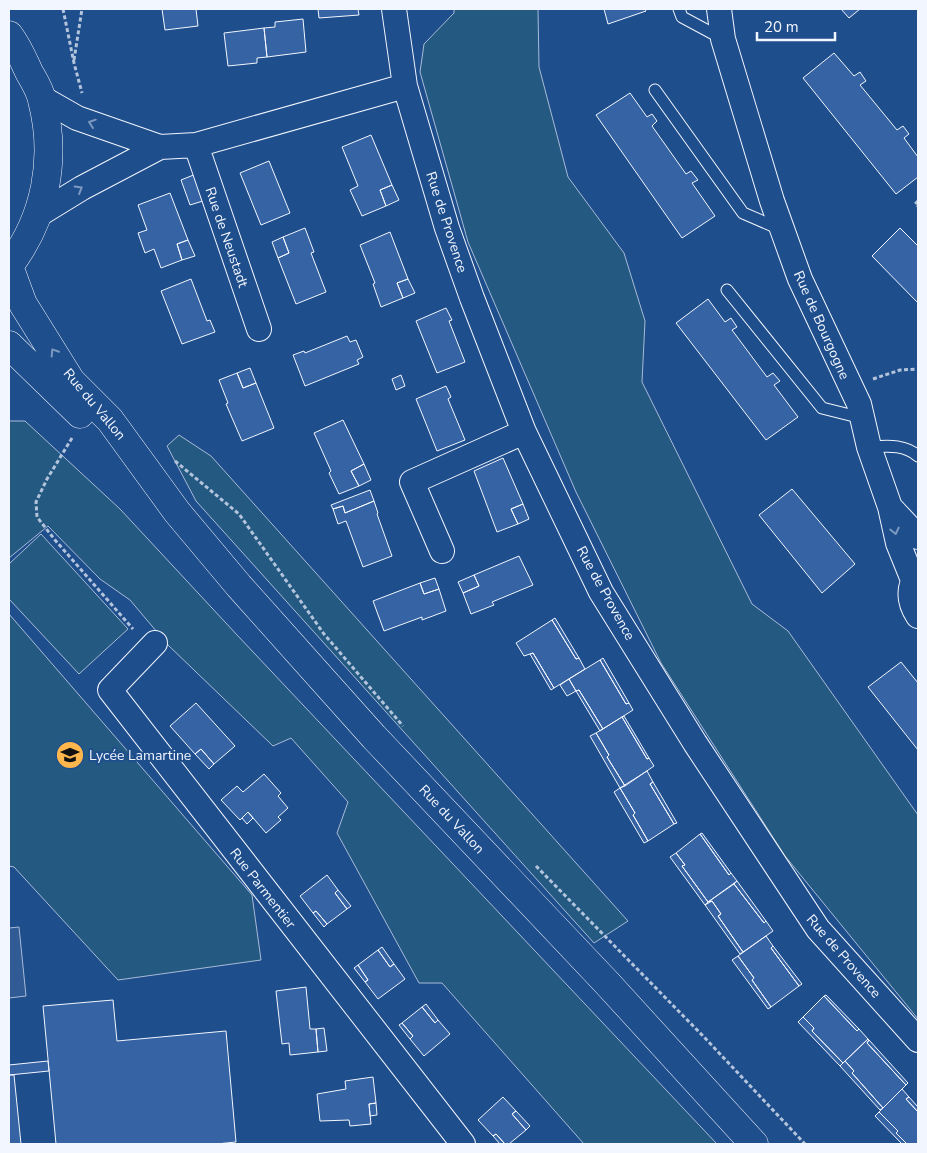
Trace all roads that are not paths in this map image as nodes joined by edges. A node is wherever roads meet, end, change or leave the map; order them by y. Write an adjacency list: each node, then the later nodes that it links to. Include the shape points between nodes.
1 (394, 9): 6 (street, Rue de Provence)
2 (679, 9): 5 (lane, via 682,17)
3 (719, 9): 5 (street, Rue de Bourgogne)
4 (12, 35): 8 (street)
5 (723, 39): 12 (street, Rue de Bourgogne)
6 (405, 86): 9 (street); 18 (street, Rue de Provence, via 447,228)
7 (656, 90): 12 (lane, via 743,212)
8 (42, 98): 10 (street, one-way to 8, via 77,118); 11 (street, via 49,137 48,176)
9 (196, 145): 10 (street); 15 (street, Rue de Neustadt)
10 (160, 146): 11 (street, one-way to 10)
11 (38, 215): 13 (street)
12 (783, 231): 17 (street, Rue de Bourgogne, via 800,278)
13 (9, 266): 21 (street, Rue du Vallon, one-way to 13, via 110,420 72,381 23,304)
14 (727, 290): 17 (lane, via 822,408)
15 (259, 329)
16 (9, 345): 21 (street, Rue du Vallon)
17 (863, 418): 19 (street, Rue de Bourgogne)
18 (524, 432): 24 (street, via 412,482); 28 (street, Rue de Provence, via 602,592 695,743 818,930)
19 (869, 447): 20 (lane, via 894,446 910,449); 22 (street, Rue de Bourgogne)
20 (918, 456)
21 (158, 486): 30 (street, Rue du Vallon, via 239,586 367,730)
22 (890, 507): 23 (street, Rue de Bourgogne); 25 (street, Rue de Bourgogne, one-way to 25, via 898,543)
23 (918, 538)
24 (442, 551)
25 (916, 576): 26 (street, via 910,598)
26 (918, 616)
27 (153, 645): 29 (street, Rue Parmentier, via 110,690)
28 (918, 1040)
29 (456, 1142)
30 (754, 1144)

